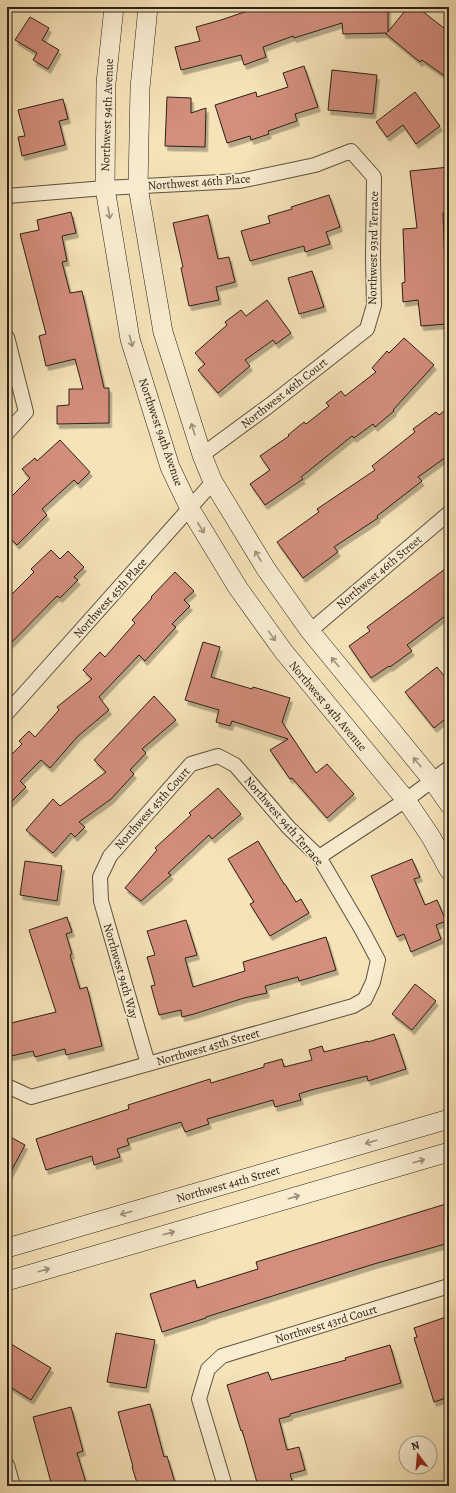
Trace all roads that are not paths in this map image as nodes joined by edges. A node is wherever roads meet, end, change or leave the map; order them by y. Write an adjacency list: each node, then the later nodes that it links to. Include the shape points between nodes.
1 (114, 7): 5 (street, Northwest 94th Avenue, via 106,83)
2 (148, 7): 4 (street, via 140,88)
3 (350, 151): 4 (street, Northwest 46th Place, via 315,165 240,181); 7 (street, Northwest 93rd Terrace, via 374,177 374,305)
4 (138, 186): 5 (street); 10 (street, one-way to 4, via 163,332)
5 (104, 188): 6 (street); 12 (street, Northwest 94th Avenue, one-way to 12, via 130,339 170,467)
6 (7, 196)
7 (367, 329): 10 (street, Northwest 46th Court)
8 (7, 337): 9 (street, via 26,412)
9 (7, 433)
10 (202, 455): 11 (street)
11 (213, 482): 12 (street, Northwest 45th Place); 14 (street, one-way to 11, via 266,569)
12 (190, 509): 15 (street, Northwest 45th Place); 19 (street, Northwest 94th Avenue, one-way to 19, via 238,588 284,652)
13 (449, 513): 14 (street, Northwest 46th Street)
14 (310, 631): 18 (street, one-way to 14)
15 (7, 713)
16 (218, 756): 21 (street, Northwest 94th Terrace, via 235,764 289,828); 23 (street, Northwest 45th Court, via 191,764 110,856)
17 (449, 768): 18 (street)
18 (433, 781): 19 (street); 20 (street)
19 (406, 800): 21 (street); 22 (street, Northwest 94th Avenue)
20 (449, 804)
21 (319, 857): 24 (street, Northwest 94th Terrace, via 378,960)
22 (449, 870)
23 (100, 877): 25 (street, Northwest 94th Way, via 101,901)
24 (373, 982): 25 (street, Northwest 45th Street, via 365,999 353,1006)
25 (148, 1064): 26 (street, Northwest 45th Street, via 31,1097)
26 (7, 1086)
27 (449, 1119): 29 (street, Northwest 44th Street, one-way to 29)
28 (449, 1152): 30 (street, one-way to 28)
29 (7, 1248)
30 (7, 1280)
31 (449, 1286): 34 (street, Northwest 43rd Court, via 222,1356 208,1369 199,1399)
32 (7, 1465): 33 (street)
33 (13, 1486)
34 (225, 1486)

